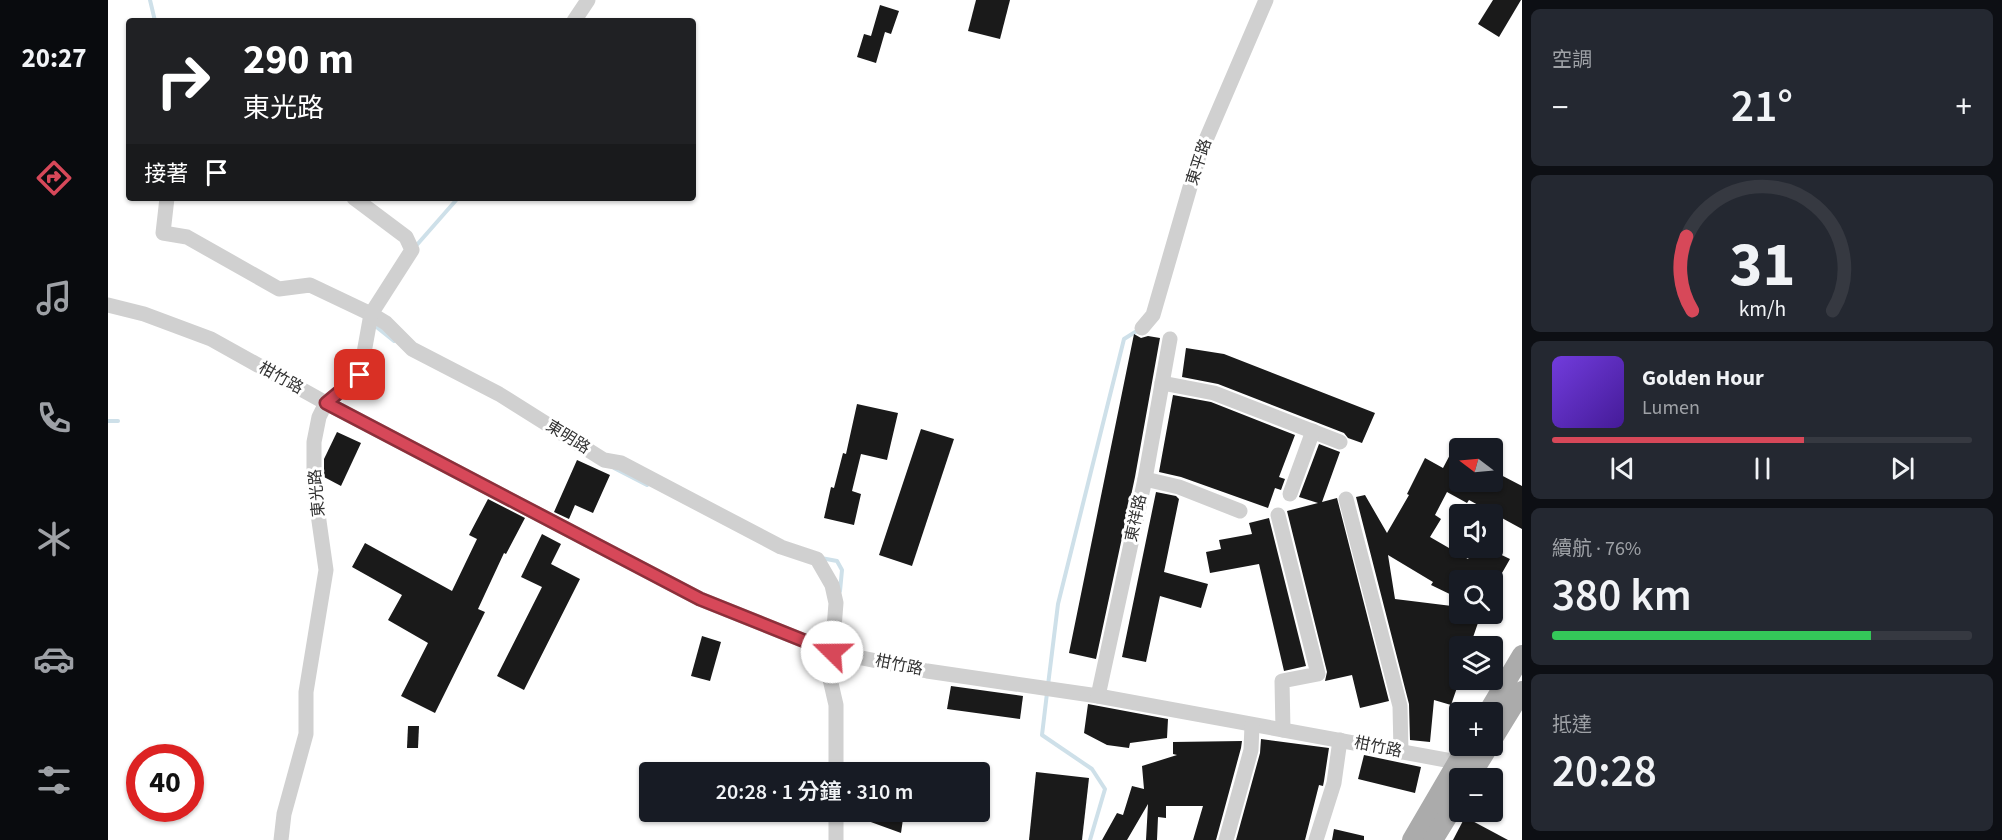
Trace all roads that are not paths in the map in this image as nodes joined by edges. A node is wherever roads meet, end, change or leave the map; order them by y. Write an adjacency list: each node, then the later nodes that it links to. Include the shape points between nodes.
1 (588, 0): 3 (street)
2 (1266, 0): 8 (street, 東平路, via 1198,156 1153,315)
3 (576, 18)
4 (167, 201): 7 (street, 東明路, via 163,233 187,237 279,289 310,285)
5 (358, 201): 7 (street, via 406,237 412,250)
6 (108, 305): 11 (street, 柑竹路, via 211,339)
7 (371, 314): 11 (street, via 360,375); 19 (street, 東明路, via 386,322 412,350 499,394 604,460 621,463 781,547 817,559 832,585 836,603)
8 (1142, 328)
9 (1170, 339): 10 (street, 東祥路)
10 (1162, 383): 12 (street, via 1214,393); 14 (street, 東祥路)
11 (326, 403): 19 (street, 柑竹路, via 700,599); 33 (street, 東光路, via 318,417 314,442 314,486 326,570 306,692 306,734 284,814)
12 (1313, 431): 13 (street); 15 (street)
13 (1340, 442)
14 (1144, 479): 17 (street, via 1179,487); 22 (street, 東祥路)
15 (1290, 494)
16 (1346, 499): 28 (street, via 1400,706)
17 (1240, 511)
18 (1278, 515): 26 (street, via 1317,674 1282,681)
19 (832, 652): 22 (street, 柑竹路, via 927,671); 29 (street, 東明路, via 830,679 837,705)
20 (1522, 655): 21 (main road)
21 (1517, 694): 23 (main road); 24 (main road)
22 (1098, 696): 25 (street, 柑竹路)
23 (1503, 703)
24 (1503, 720)
25 (1252, 725): 26 (street, 柑竹路); 35 (street, via 1251,750)
26 (1283, 730): 27 (street, 柑竹路)
27 (1340, 740): 28 (street, 柑竹路); 36 (street, via 1334,783)
28 (1401, 752): 30 (street, 柑竹路)
29 (836, 762)
30 (1467, 764): 37 (main road)
31 (1449, 814): 38 (main road)
32 (836, 822): 34 (street)
33 (281, 840)
34 (836, 840)
35 (1226, 840)
36 (1316, 840)
37 (1412, 840)
38 (1433, 840)

